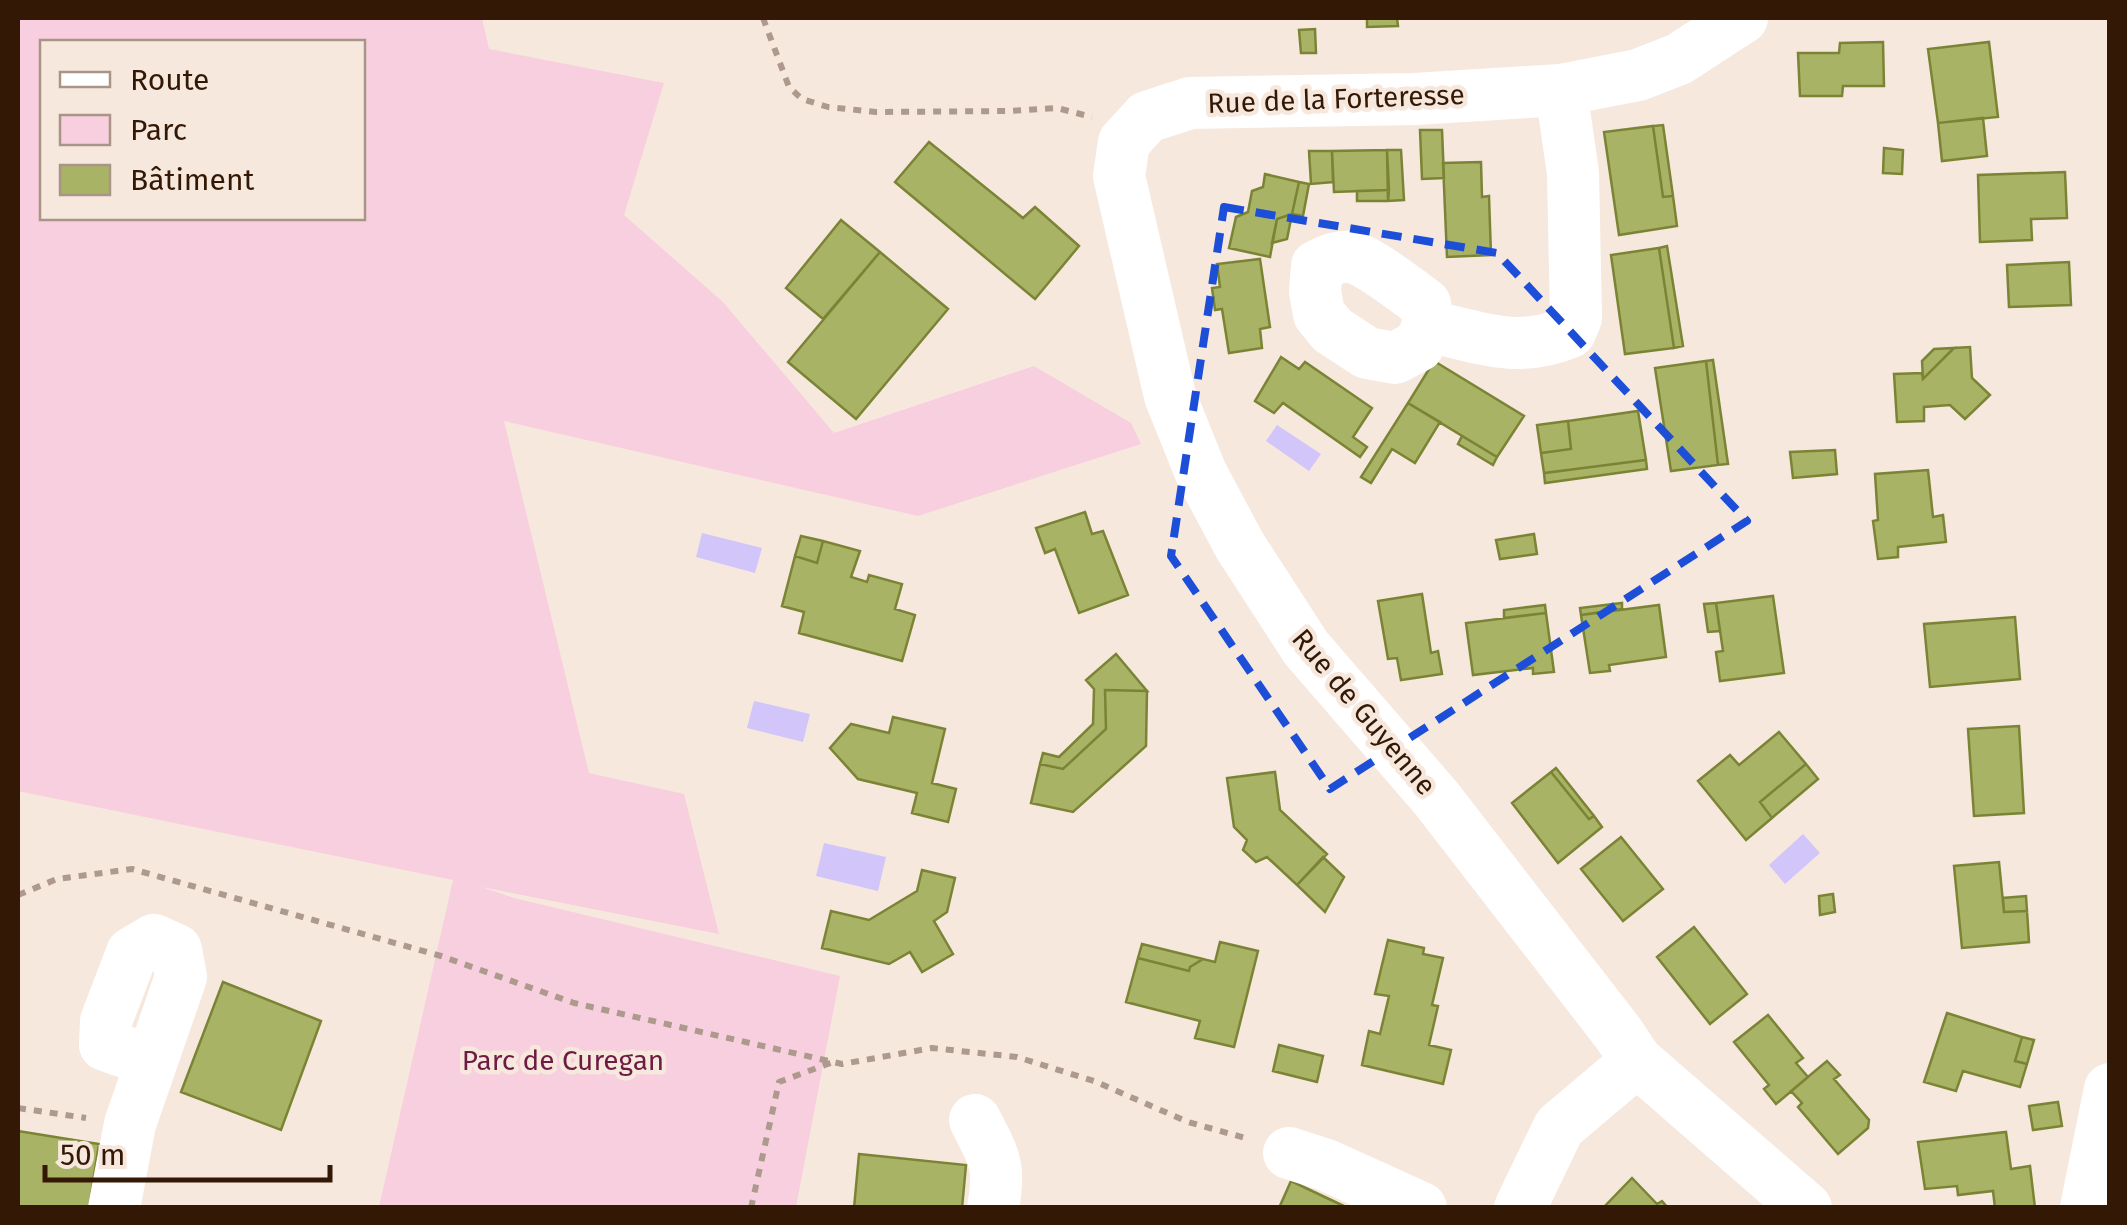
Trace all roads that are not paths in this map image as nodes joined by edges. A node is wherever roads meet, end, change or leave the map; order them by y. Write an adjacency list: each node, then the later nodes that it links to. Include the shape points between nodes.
1 (1742, 18): 2 (street, Rue de la Forteresse, via 1679,60)
2 (1561, 90): 3 (street, Rue de la Forteresse, via 1190,104 1147,118); 4 (street, via 1572,173 1576,318 1570,332 1508,344)
3 (1124, 142): 6 (street, Rue de Guyenne, via 1119,176 1170,396 1240,546 1306,648 1436,798)
4 (1429, 326)
5 (151, 1061): 10 (street)
6 (1637, 1061): 13 (street, via 1559,1127); 14 (street, Rue de Guyenne)
7 (2110, 1089): 15 (street)
8 (975, 1120): 11 (street, via 996,1160)
9 (1289, 1152): 12 (street)
10 (114, 1208)
11 (993, 1208)
12 (1421, 1208)
13 (1520, 1208)
14 (1806, 1208)
15 (2086, 1208)

